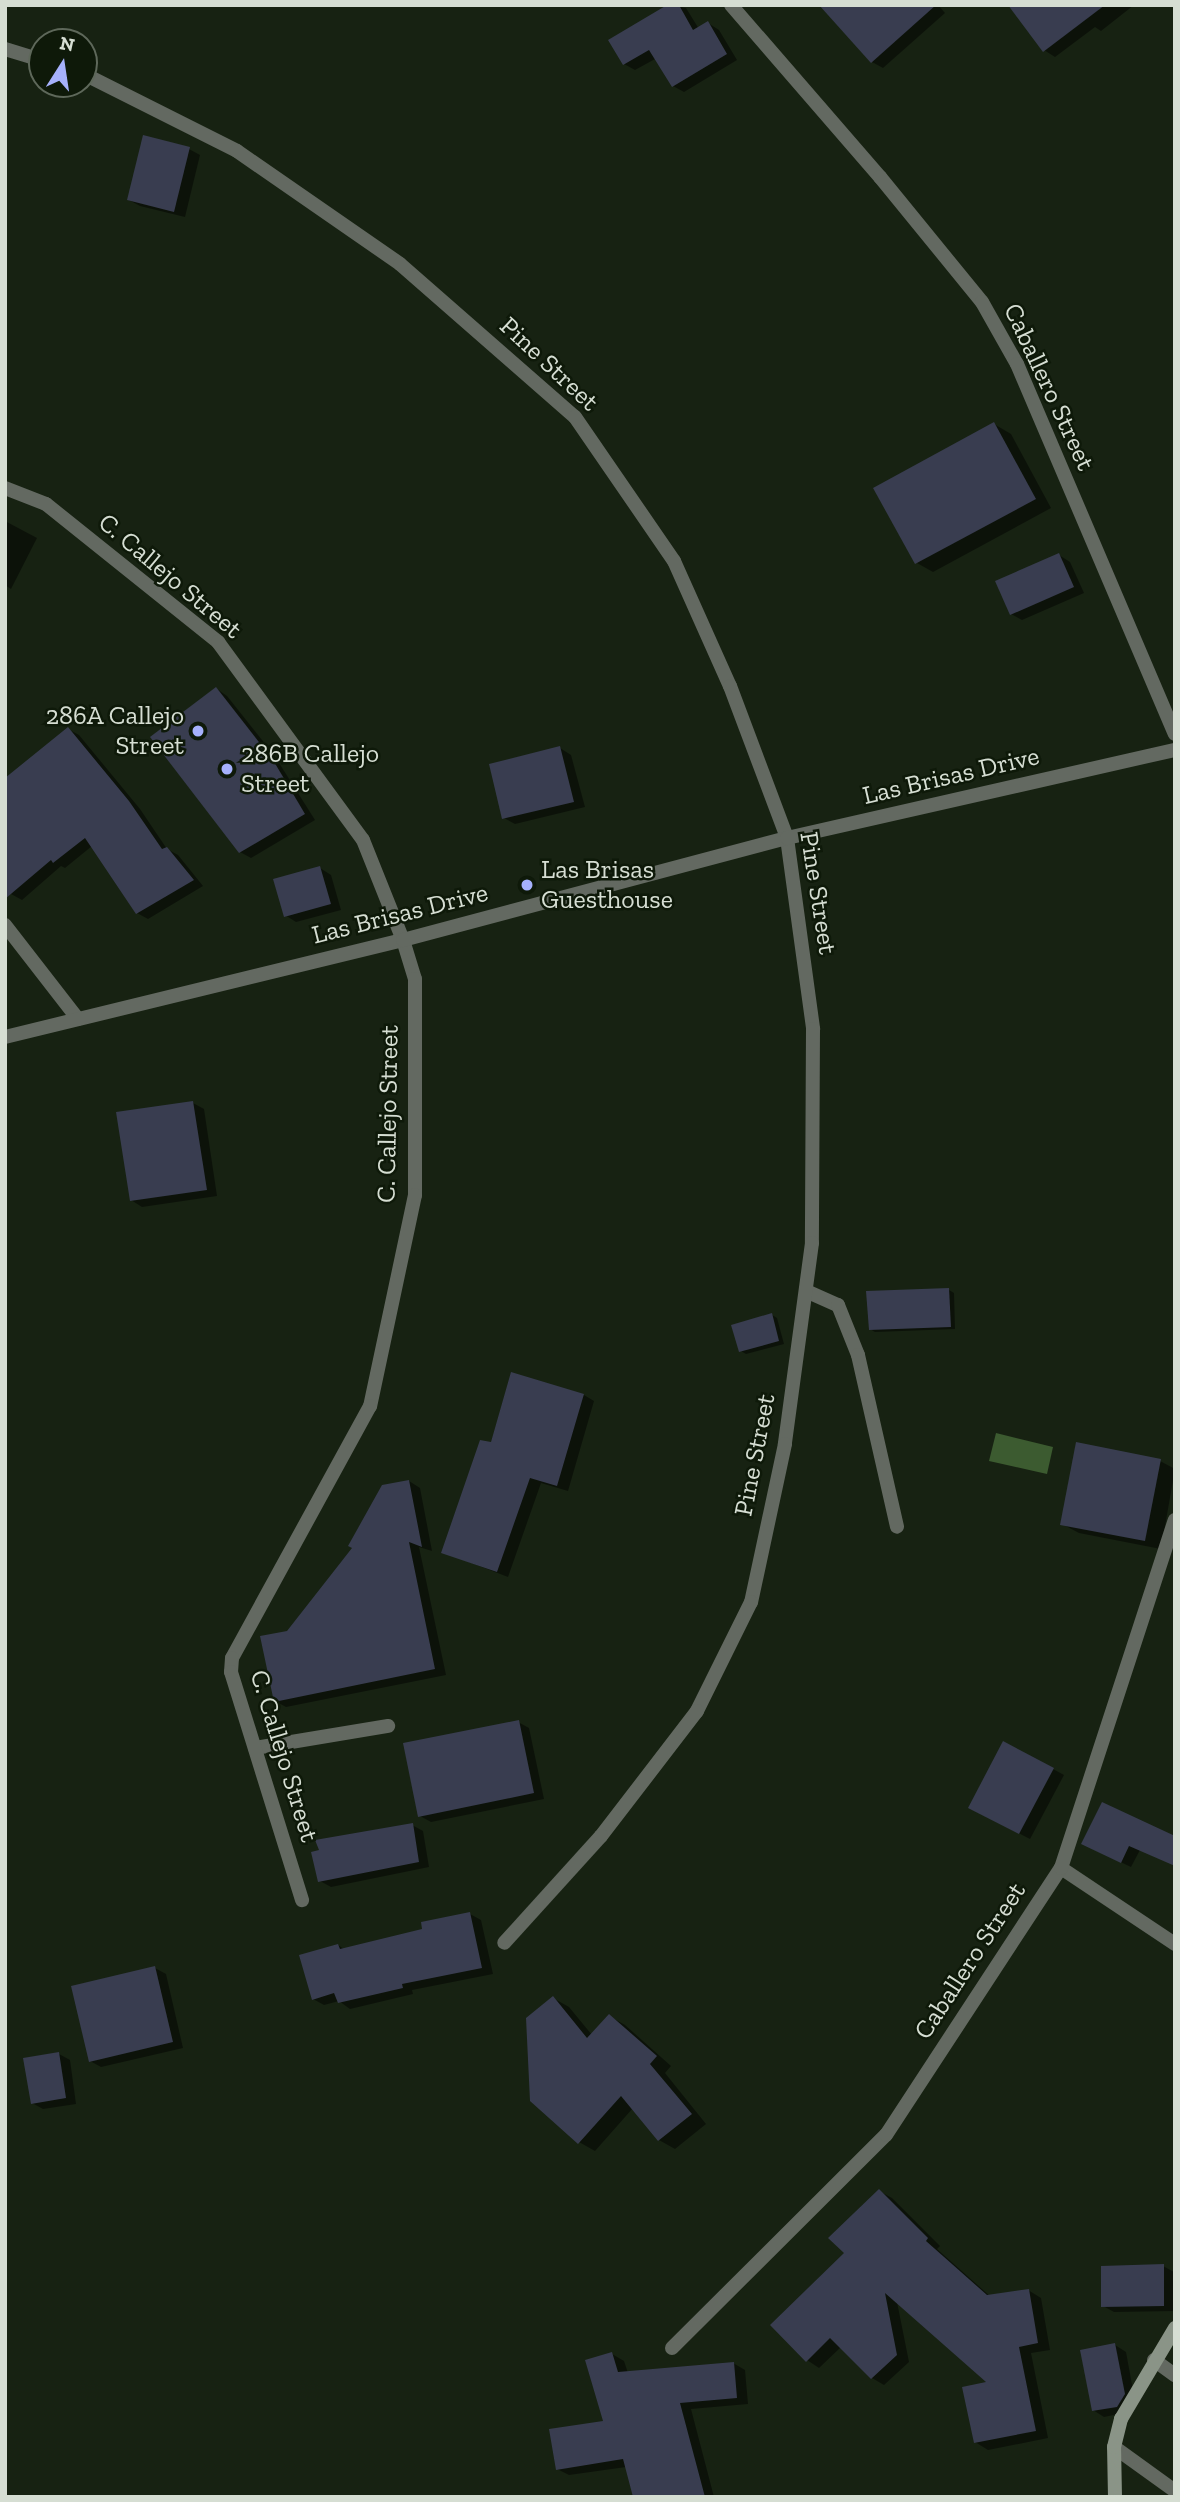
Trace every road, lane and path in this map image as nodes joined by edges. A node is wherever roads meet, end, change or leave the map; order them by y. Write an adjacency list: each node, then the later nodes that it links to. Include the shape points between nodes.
1 (731, 5): 6 (street, Caballero Street, via 982,302 1017,364)
2 (5, 49): 3 (street)
3 (28, 56)
4 (98, 81): 8 (street, Pine Street, via 237,151 400,264 575,417 674,561 730,686)
5 (5, 488): 10 (street, C. Callejo Street, via 46,504 218,642 363,840)
6 (1175, 734)
7 (1175, 750): 8 (street, Las Brisas Drive)
8 (787, 838): 10 (street, Las Brisas Drive); 13 (street, Pine Street, via 813,1028 812,1243)
9 (5, 925): 11 (street)
10 (403, 940): 11 (street, Las Brisas Drive); 17 (street, C. Callejo Street, via 415,979 415,1195 370,1406 232,1658 231,1672)
11 (78, 1019): 12 (street, Las Brisas Drive)
12 (5, 1037)
13 (806, 1291): 15 (street, via 838,1305 858,1355); 20 (street, Pine Street, via 785,1444 751,1602 697,1711 601,1836)
14 (1175, 1520): 18 (street, Caballero Street)
15 (897, 1527)
16 (388, 1726): 17 (street)
17 (255, 1748): 19 (street, C. Callejo Street)
18 (1061, 1868): 21 (street); 23 (street, Caballero Street, via 886,2135)
19 (302, 1900)
20 (504, 1942)
21 (1175, 1944)
22 (1175, 2328): 24 (street)
23 (672, 2348)
24 (1154, 2360): 25 (street); 26 (street, via 1121,2419)
25 (1175, 2375)
26 (1114, 2448): 27 (street); 28 (street)
27 (1175, 2491)
28 (1115, 2497)

